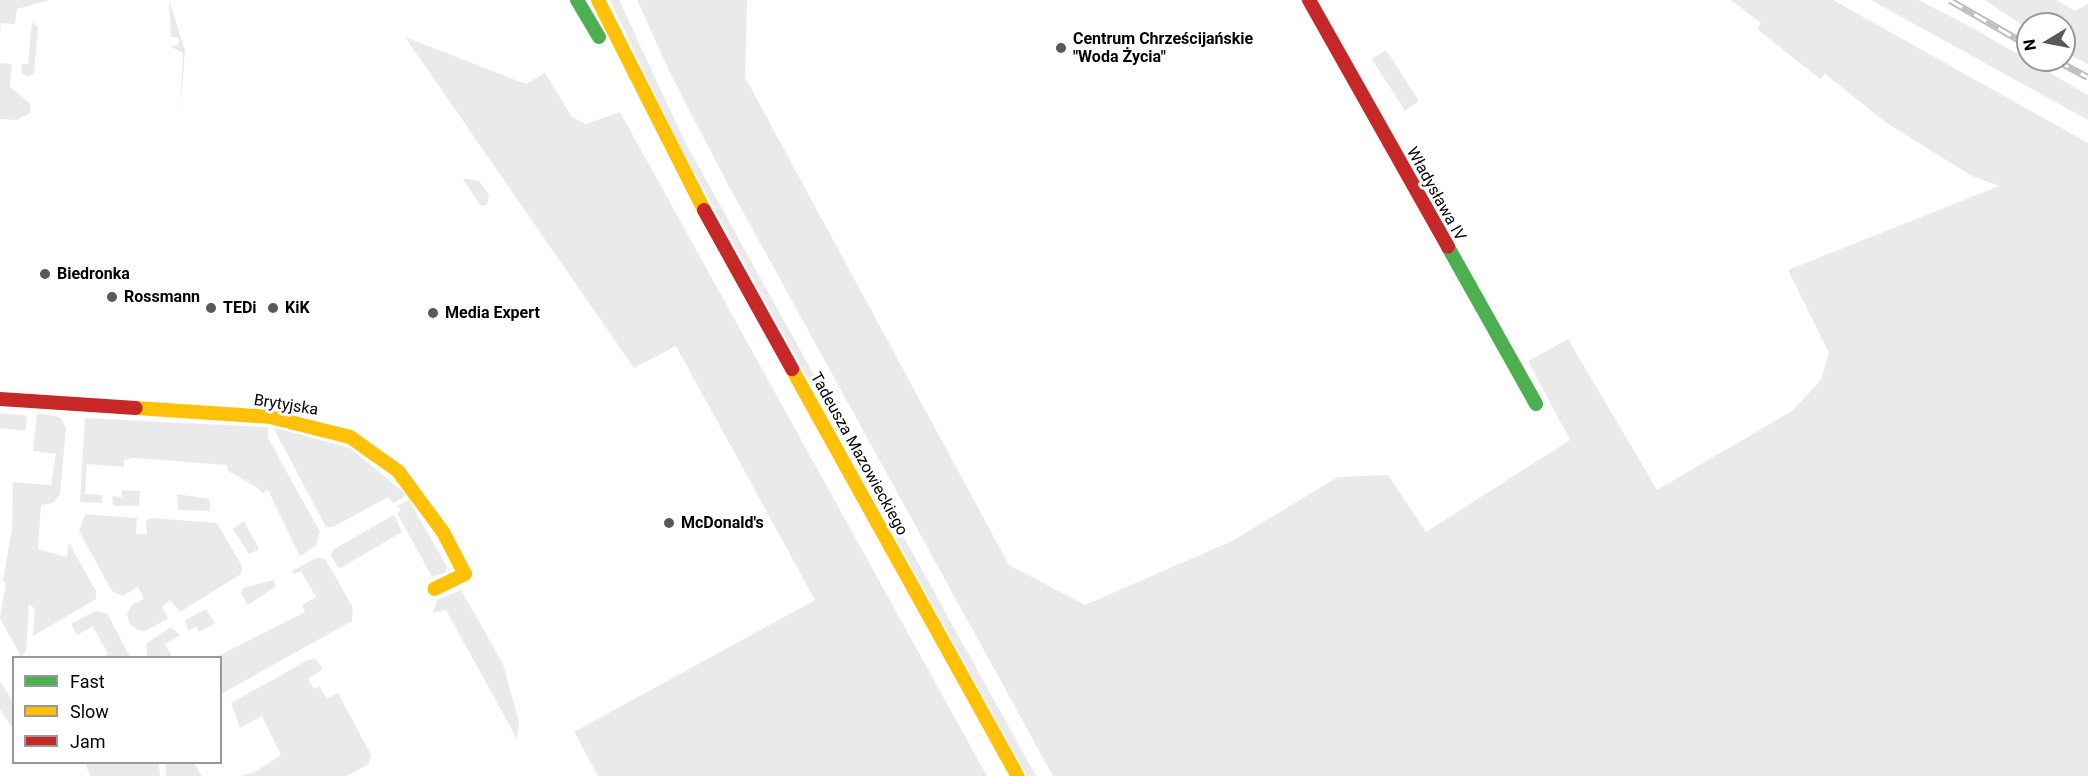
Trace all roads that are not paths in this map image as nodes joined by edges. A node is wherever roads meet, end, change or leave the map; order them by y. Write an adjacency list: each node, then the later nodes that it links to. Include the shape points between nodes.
1 (577, 0): 4 (main road, Tadeusza Mazowieckiego, via 631,93)
2 (598, 0): 4 (main road, Tadeusza Mazowieckiego)
3 (1309, 0): 6 (main road, Władysława IV)
4 (670, 148): 8 (main road, Tadeusza Mazowieckiego)
5 (0, 399): 7 (main road, Brytyjska, via 270,417 351,437 398,471 442,532 465,574)
6 (1536, 404)
7 (434, 589)
8 (1018, 776)

